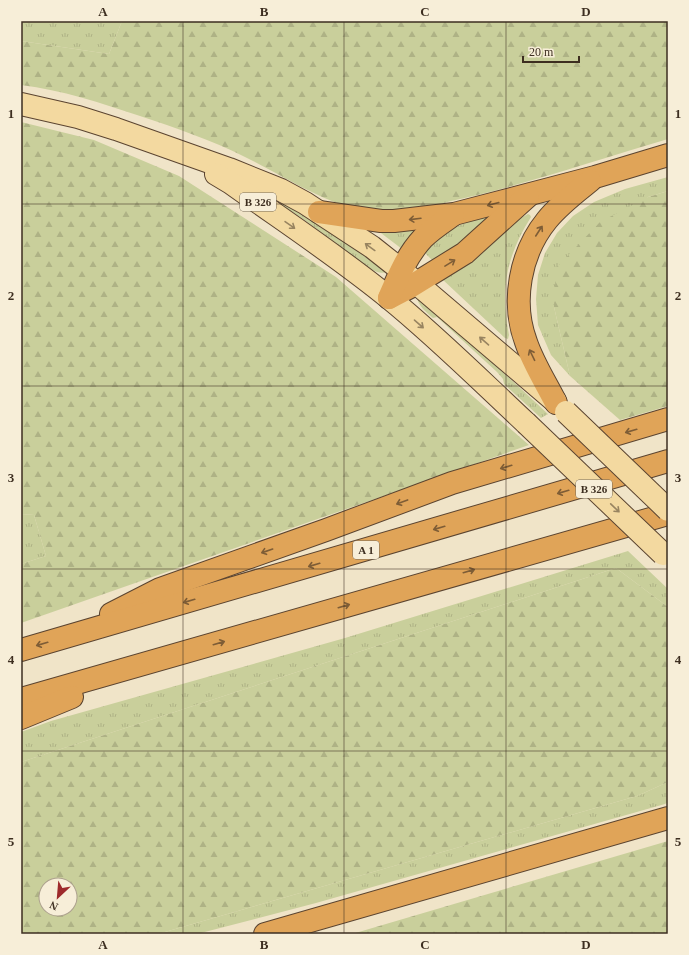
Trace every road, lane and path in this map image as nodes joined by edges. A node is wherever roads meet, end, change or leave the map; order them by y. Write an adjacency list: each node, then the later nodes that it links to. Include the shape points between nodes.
1 (21, 104): 2 (main road, B 326, via 78,117)
2 (176, 150): 6 (main road, B 326, via 281,190); 9 (main road, B 326, one-way to 9, via 237,188 338,258)
3 (668, 155): 4 (highway)
4 (595, 177): 5 (highway); 10 (highway, one-way to 4, via 526,341 519,301 521,278 530,245 547,220)
5 (530, 194): 7 (highway, one-way to 7); 8 (highway, one-way to 5, via 465,253)
6 (319, 212): 7 (highway, one-way to 6, via 381,221); 8 (main road, B 326, one-way to 6, via 372,247)
7 (454, 214): 8 (highway, via 424,237 412,252)
8 (409, 276): 9 (highway); 10 (main road, B 326, one-way to 8)
9 (389, 298): 15 (main road, B 326, one-way to 15, bridge, via 436,338)
10 (561, 407): 13 (main road, B 326, bridge)
11 (668, 420): 16 (highway, one-way to 16, via 452,484 160,589)
12 (668, 461): 16 (highway, A 1, one-way to 16)
13 (668, 510)
14 (668, 514): 18 (highway, one-way to 14)
15 (665, 557)
16 (63, 638): 17 (highway, A 1, one-way to 17)
17 (21, 650)
18 (181, 654): 19 (highway); 20 (highway)
19 (21, 699)
20 (21, 718)
21 (668, 818): 22 (highway)
22 (265, 934)

